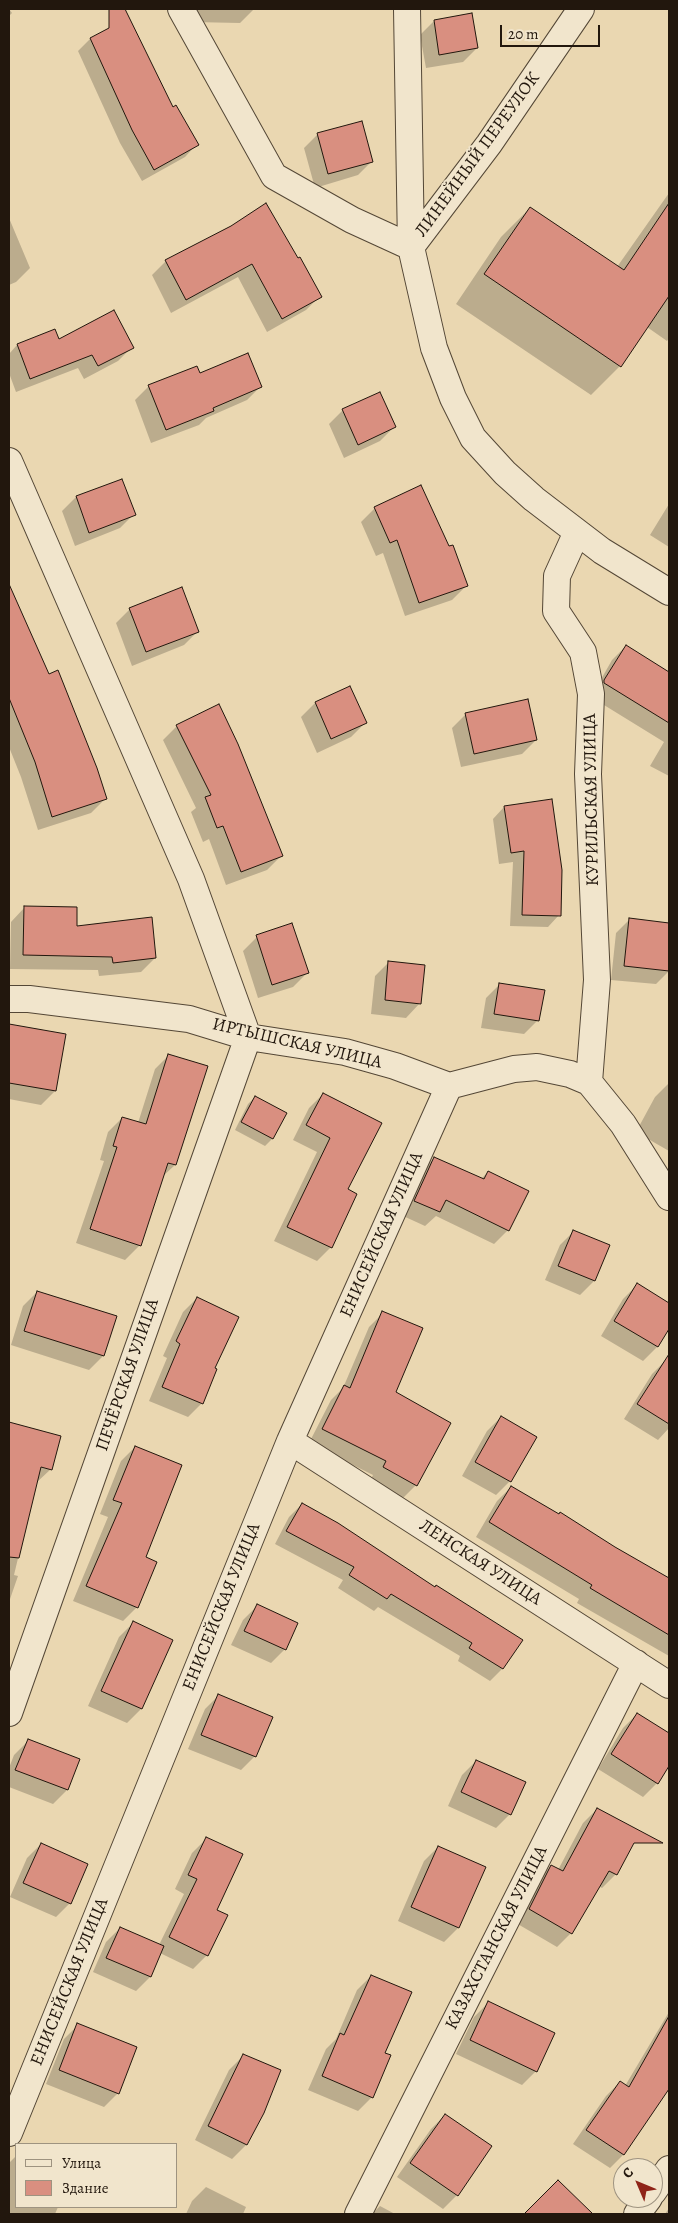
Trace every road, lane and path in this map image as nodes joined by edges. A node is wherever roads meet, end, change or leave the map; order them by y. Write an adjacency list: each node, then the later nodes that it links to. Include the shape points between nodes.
1 (181, 9): 4 (street, ЛИНЕЙНЫЙ ПЕРЕУЛОК, via 274,176 352,220)
2 (407, 9): 4 (street)
3 (580, 9): 4 (street, ЛИНЕЙНЫЙ ПЕРЕУЛОК, via 489,144)
4 (411, 247): 6 (street, via 434,348 453,398 474,438 520,486)
5 (9, 461): 9 (street, via 191,879)
6 (577, 532): 7 (street); 10 (street, КУРИЛЬСКАЯ УЛИЦА, via 557,576 556,611 583,652 591,694 588,774 597,980)
7 (669, 592)
8 (9, 999): 9 (street, ИРТЫШСКАЯ УЛИЦА, via 189,1019)
9 (248, 1037): 11 (street, ИРТЫШСКАЯ УЛИЦА, via 345,1052); 16 (street, ПЕЧЁРСКАЯ УЛИЦА)
10 (590, 1082): 11 (street, via 570,1074 537,1068 514,1069); 12 (street, via 623,1124)
11 (449, 1086): 13 (street, ЕНИСЕЙСКАЯ УЛИЦА)
12 (669, 1197)
13 (290, 1441): 14 (street, ЛЕНСКАЯ УЛИЦА); 17 (street, ЕНИСЕЙСКАЯ УЛИЦА)
14 (636, 1663): 15 (street, ЛЕНСКАЯ УЛИЦА); 18 (street, КАЗАХСТАНСКАЯ УЛИЦА)
15 (669, 1685)
16 (9, 1713)
17 (9, 2132)
18 (358, 2214)

